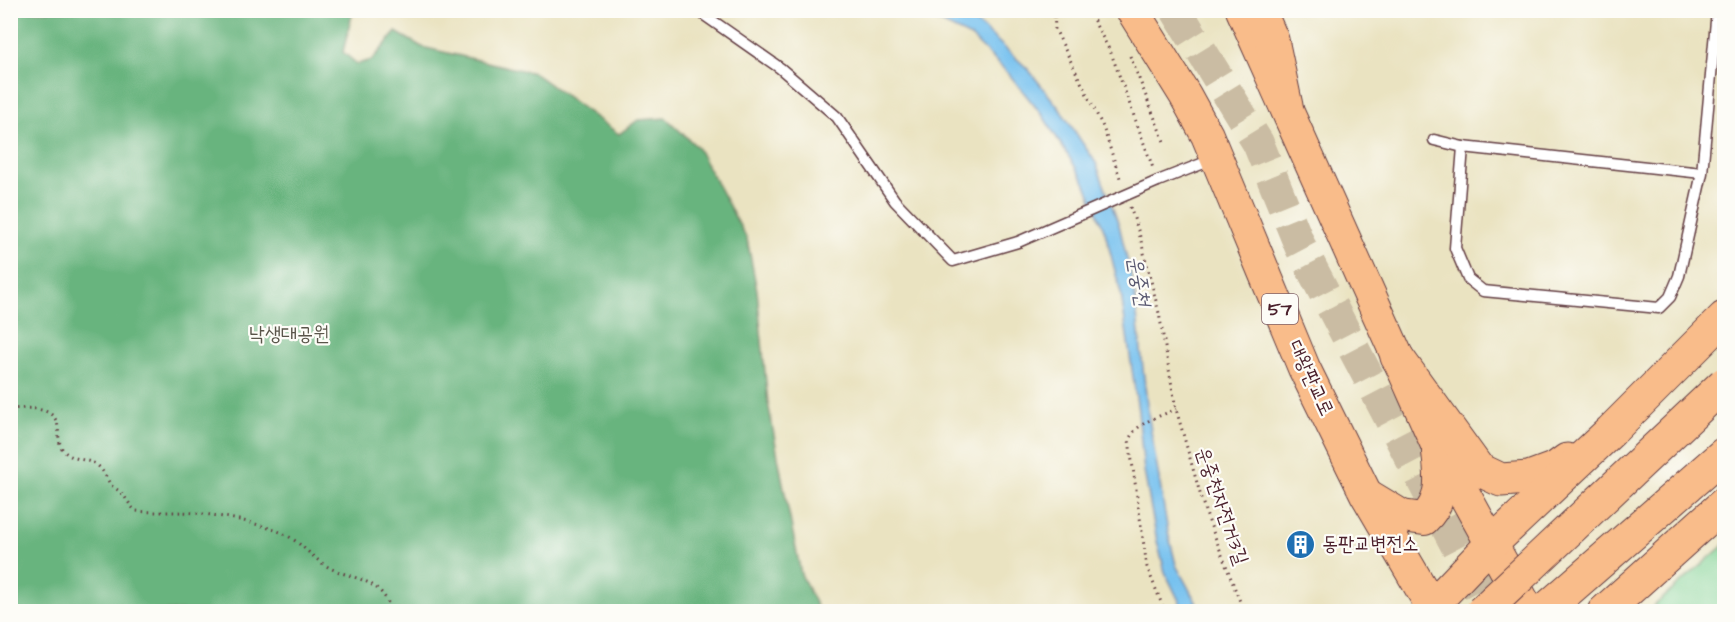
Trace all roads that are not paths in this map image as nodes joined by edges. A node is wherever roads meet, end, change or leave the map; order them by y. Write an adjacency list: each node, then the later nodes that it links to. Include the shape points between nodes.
1 (697, 10): 9 (lane, bridge, via 780,68 837,117 895,201 954,261 1018,242)
2 (1132, 10): 9 (main road, 대왕판교로 / 57, via 1185,95)
3 (1242, 10): 6 (main road)
4 (1259, 10): 6 (highway, via 1272,40)
5 (1717, 10): 10 (lane)
6 (1286, 106): 12 (main road)
7 (1434, 140): 8 (lane)
8 (1463, 147): 10 (lane); 10 (lane, via 1455,248 1468,279 1483,291 1659,308 1670,297 1679,276)
9 (1218, 158): 17 (main road, 대왕판교로 / 57, via 1304,368)
10 (1702, 172)
11 (1719, 321): 14 (highway)
12 (1396, 357): 14 (highway, via 1478,469 1501,480 1529,478 1556,468); 15 (main road)
13 (1725, 384): 22 (highway, bridge)
14 (1611, 431): 19 (highway)
15 (1437, 445): 17 (main road, via 1442,485 1432,512 1424,519 1402,516); 19 (main road)
16 (1725, 454): 24 (highway)
17 (1366, 494): 21 (main road, 대왕판교로 / 57)
18 (1725, 504): 20 (highway)
19 (1491, 544): 21 (main road); 23 (main road)
20 (1610, 607)
21 (1431, 610)
22 (1482, 612)
23 (1529, 612)
24 (1543, 612)

